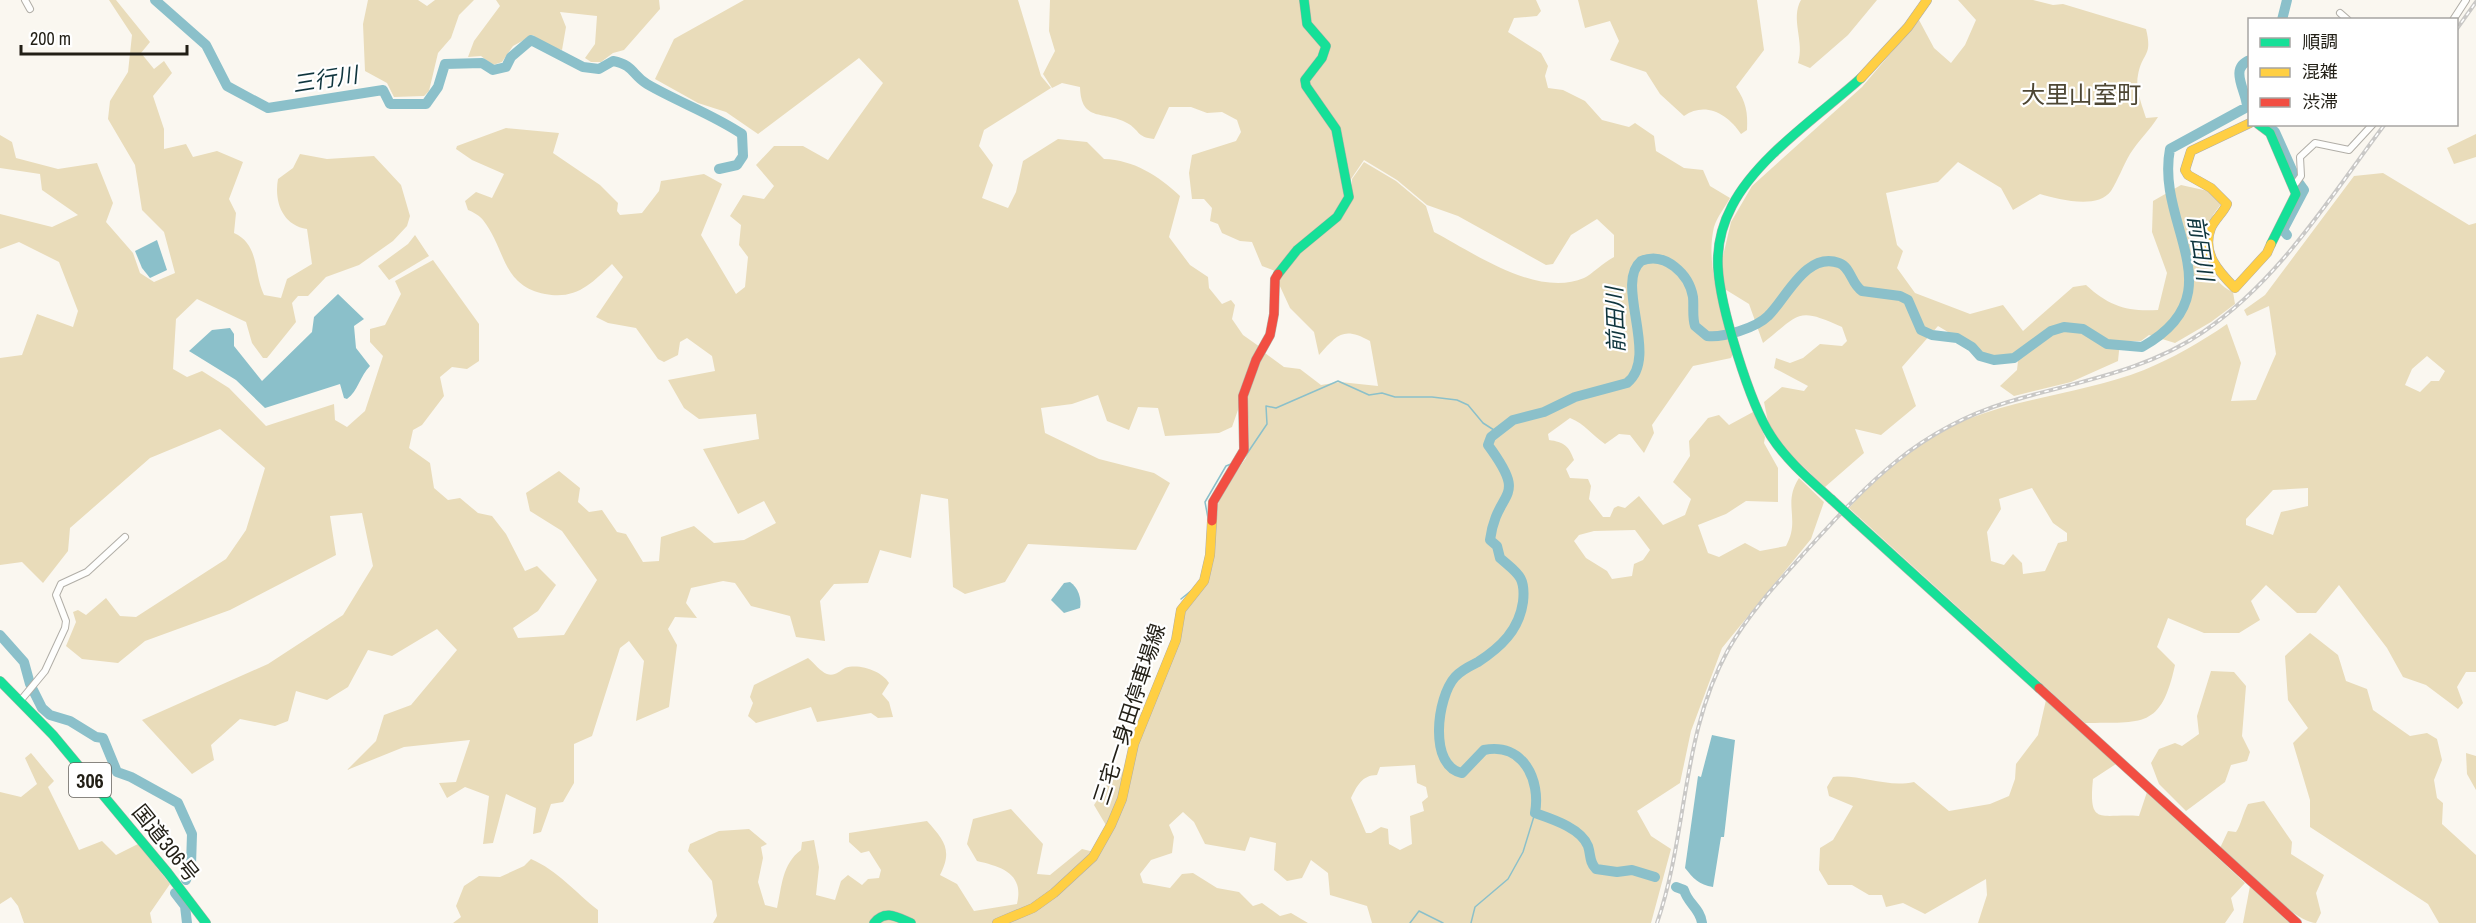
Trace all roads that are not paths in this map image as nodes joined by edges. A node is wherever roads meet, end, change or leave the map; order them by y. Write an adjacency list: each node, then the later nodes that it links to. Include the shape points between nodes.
1 (24, 0): 5 (street)
2 (1304, 0): 19 (main road, 三宅一身田停車場線, via 1307,24 1326,46 1305,80 1306,86 1336,129 1349,197 1337,217 1297,250 1275,279 1270,335 1243,396 1244,450 1214,502 1204,581 1181,610 1176,640 1134,744 1122,799 1111,825 1093,856 1054,893 1033,908)
3 (1927, 0): 20 (main road, bridge, via 1873,68 1754,174 1736,197 1722,230 1718,257 1720,294 1757,408 1771,436 1793,464)
4 (2466, 0): 8 (street)
5 (30, 9)
6 (2340, 13): 7 (street)
7 (2346, 18)
8 (2454, 18)
9 (2248, 124): 12 (main road, via 2191,151 2185,170 2228,204 2210,233 2208,252 2212,264 2235,288 2272,245 2296,195)
10 (2260, 126): 12 (main road, via 2270,134)
11 (2371, 126): 12 (street, via 2349,150 2315,143 2300,157)
12 (2297, 182)
13 (125, 537): 15 (street, via 87,572 61,584 56,595 65,628 45,671)
14 (0, 681): 15 (main road, 国道306号 / 306)
15 (21, 700): 16 (main road, 国道306号 / 306)
16 (206, 923)
17 (874, 923): 18 (main road, via 890,914)
18 (911, 923)
19 (997, 923)
20 (2296, 923)

